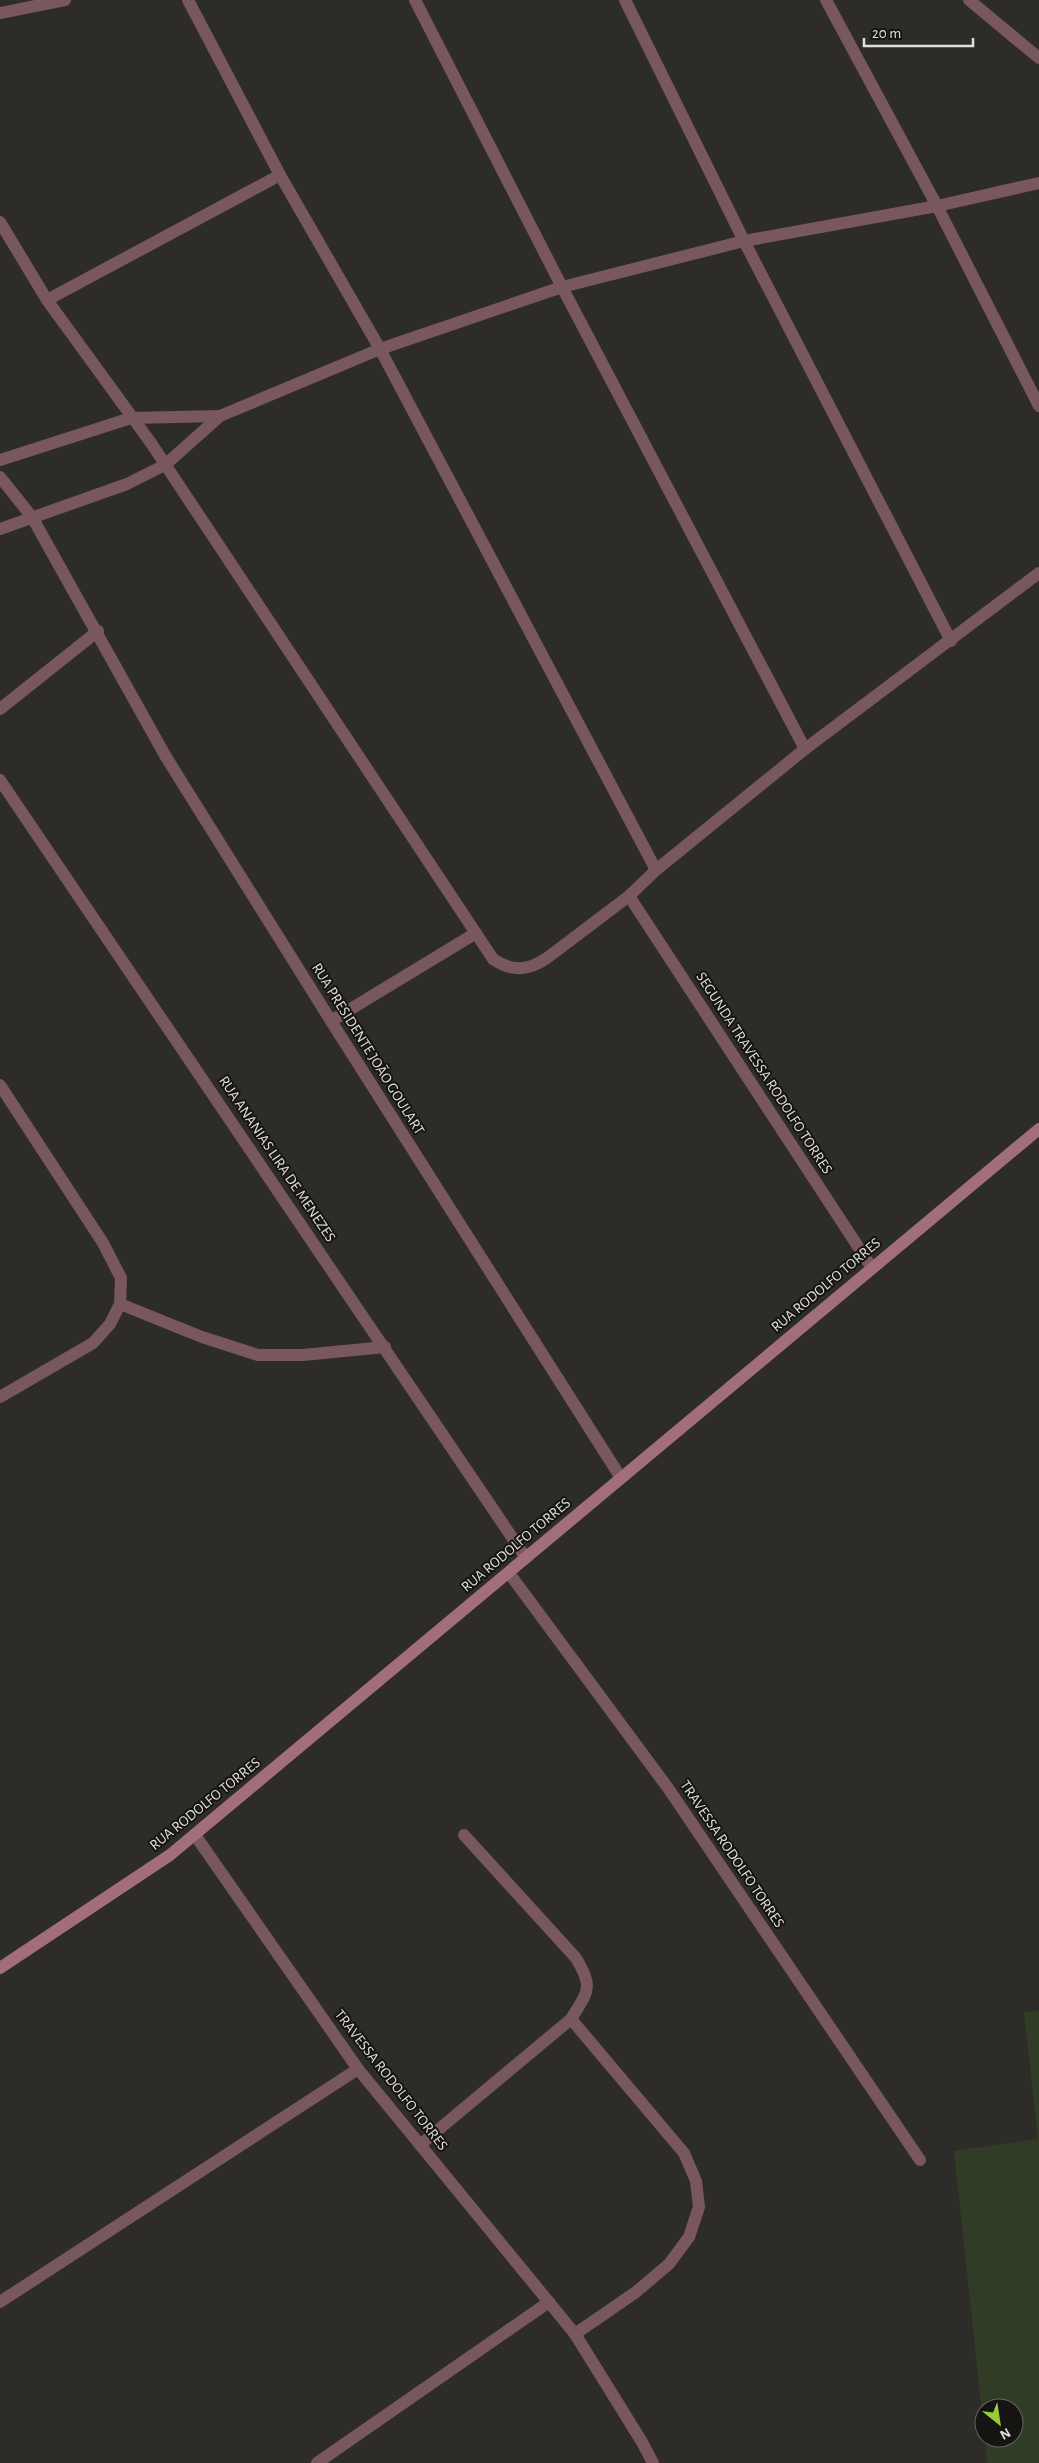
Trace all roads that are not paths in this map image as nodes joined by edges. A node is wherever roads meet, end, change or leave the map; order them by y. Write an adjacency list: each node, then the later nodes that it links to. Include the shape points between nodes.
1 (65, 0): 7 (street)
2 (188, 0): 9 (street)
3 (415, 0): 14 (street)
4 (625, 0): 13 (street)
5 (826, 0): 11 (street)
6 (969, 0): 8 (street)
7 (0, 13)
8 (1039, 58)
9 (280, 175): 15 (street); 16 (street)
10 (1039, 183): 11 (street)
11 (937, 206): 13 (street); 17 (street)
12 (0, 222): 15 (street)
13 (744, 241): 14 (street); 27 (street)
14 (562, 287): 16 (street); 29 (street)
15 (47, 300): 19 (street)
16 (380, 348): 18 (street); 31 (street)
17 (1039, 406)
18 (220, 416): 19 (street); 21 (street)
19 (131, 418): 20 (street); 21 (street)
20 (0, 460)
21 (165, 465): 23 (street, via 127,484); 33 (street)
22 (0, 477): 23 (street, RUA PRESIDENTE JOÃO GOULART)
23 (32, 517): 24 (street); 26 (street, RUA PRESIDENTE JOÃO GOULART)
24 (0, 529)
25 (1039, 573): 27 (street)
26 (98, 631): 28 (street); 34 (street, RUA PRESIDENTE JOÃO GOULART, via 166,757)
27 (951, 641): 29 (street)
28 (0, 709)
29 (805, 749): 31 (street)
30 (0, 780): 39 (street, RUA ANANIAS LIRA DE MENEZES)
31 (656, 870): 32 (street)
32 (629, 896): 33 (street, via 534,967 520,970 505,967 493,959); 37 (street, SEGUNDA TRAVESSA RODOLFO TORRES)
33 (476, 933): 34 (street)
34 (331, 1021): 41 (street, RUA PRESIDENTE JOÃO GOULART)
35 (0, 1085): 38 (street, via 103,1243 121,1278)
36 (1039, 1129): 37 (main road, RUA RODOLFO TORRES)
37 (872, 1268): 41 (main road, RUA RODOLFO TORRES)
38 (120, 1304): 39 (street, via 202,1337 258,1355 304,1355); 40 (street, via 110,1324 93,1343)
39 (385, 1347): 42 (street, RUA ANANIAS LIRA DE MENEZES)
40 (0, 1397)
41 (621, 1478): 42 (main road, RUA RODOLFO TORRES)
42 (526, 1558): 43 (main road, RUA RODOLFO TORRES)
43 (508, 1573): 44 (main road, RUA RODOLFO TORRES); 50 (street, TRAVESSA RODOLFO TORRES, via 668,1788)
44 (195, 1835): 46 (main road, RUA RODOLFO TORRES); 48 (street, TRAVESSA RODOLFO TORRES)
45 (464, 1835): 47 (street, via 576,1958 587,1977 586,1995)
46 (0, 1968)
47 (571, 2019): 49 (street); 53 (street, via 684,2153 696,2181 698,2207 689,2237 669,2264 636,2292)
48 (358, 2068): 49 (street, TRAVESSA RODOLFO TORRES); 51 (street)
49 (420, 2145): 52 (street, TRAVESSA RODOLFO TORRES)
50 (920, 2160)
51 (0, 2302)
52 (549, 2302): 53 (street, TRAVESSA RODOLFO TORRES); 54 (street)
53 (575, 2334): 55 (street, TRAVESSA RODOLFO TORRES)
54 (317, 2463)
55 (653, 2463)

